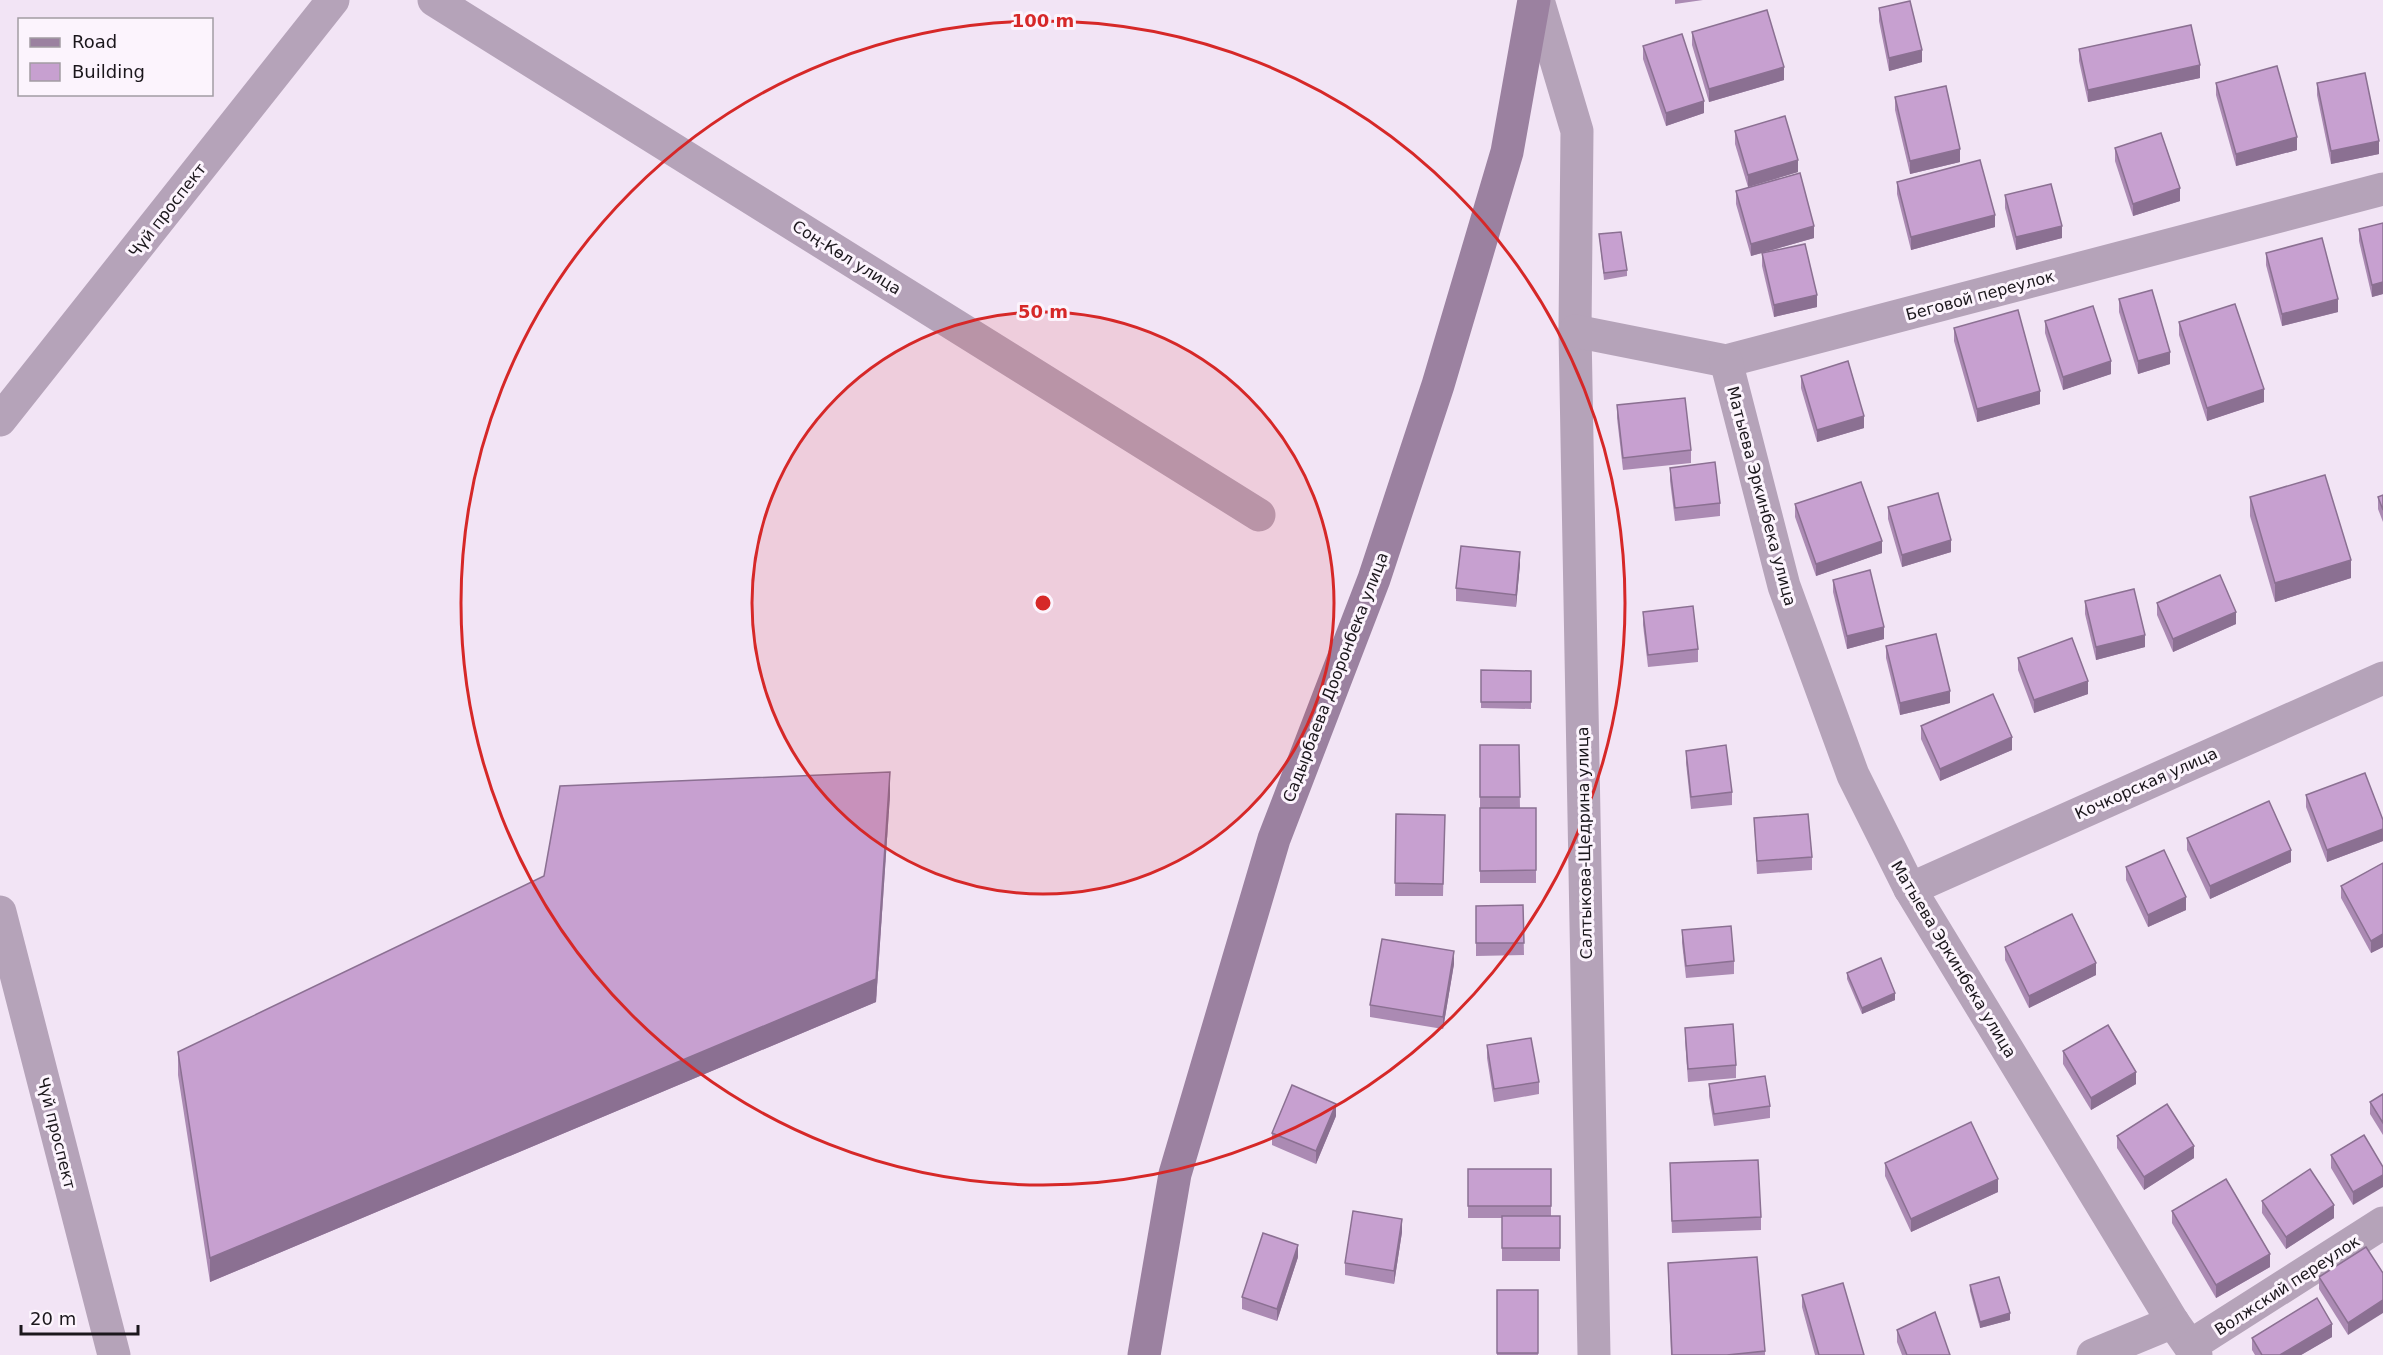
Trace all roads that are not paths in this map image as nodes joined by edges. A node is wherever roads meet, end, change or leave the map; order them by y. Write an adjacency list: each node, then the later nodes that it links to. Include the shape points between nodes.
1 (333, 0): 7 (street, Чүй проспект)
2 (435, 0): 8 (street, Соң-Көл улица)
3 (1536, 0): 5 (street, Салтыкова-Щедрина улица, via 1577,131); 15 (main road, Садырбаева Дооронбека улица, via 1507,152 1438,385 1374,579 1274,839 1178,1163)
4 (2383, 189): 6 (street, Беговой переулок)
5 (1575, 331): 6 (street, Беговой переулок); 16 (street, Салтыкова-Щедрина улица)
6 (1725, 361): 10 (street, Матыева Эркинбека улица, via 1784,586 1853,775)
7 (0, 420)
8 (1259, 515)
9 (2383, 678): 10 (street, Кочкорская улица)
10 (1910, 889): 13 (street, Матыева Эркинбека улица)
11 (0, 912): 14 (street, Чүй проспект)
12 (2383, 1223): 13 (street, Волжский переулок)
13 (2186, 1341): 17 (street, Волжский переулок)
14 (114, 1355)
15 (1144, 1355)
16 (1594, 1355)
17 (2093, 1355)

